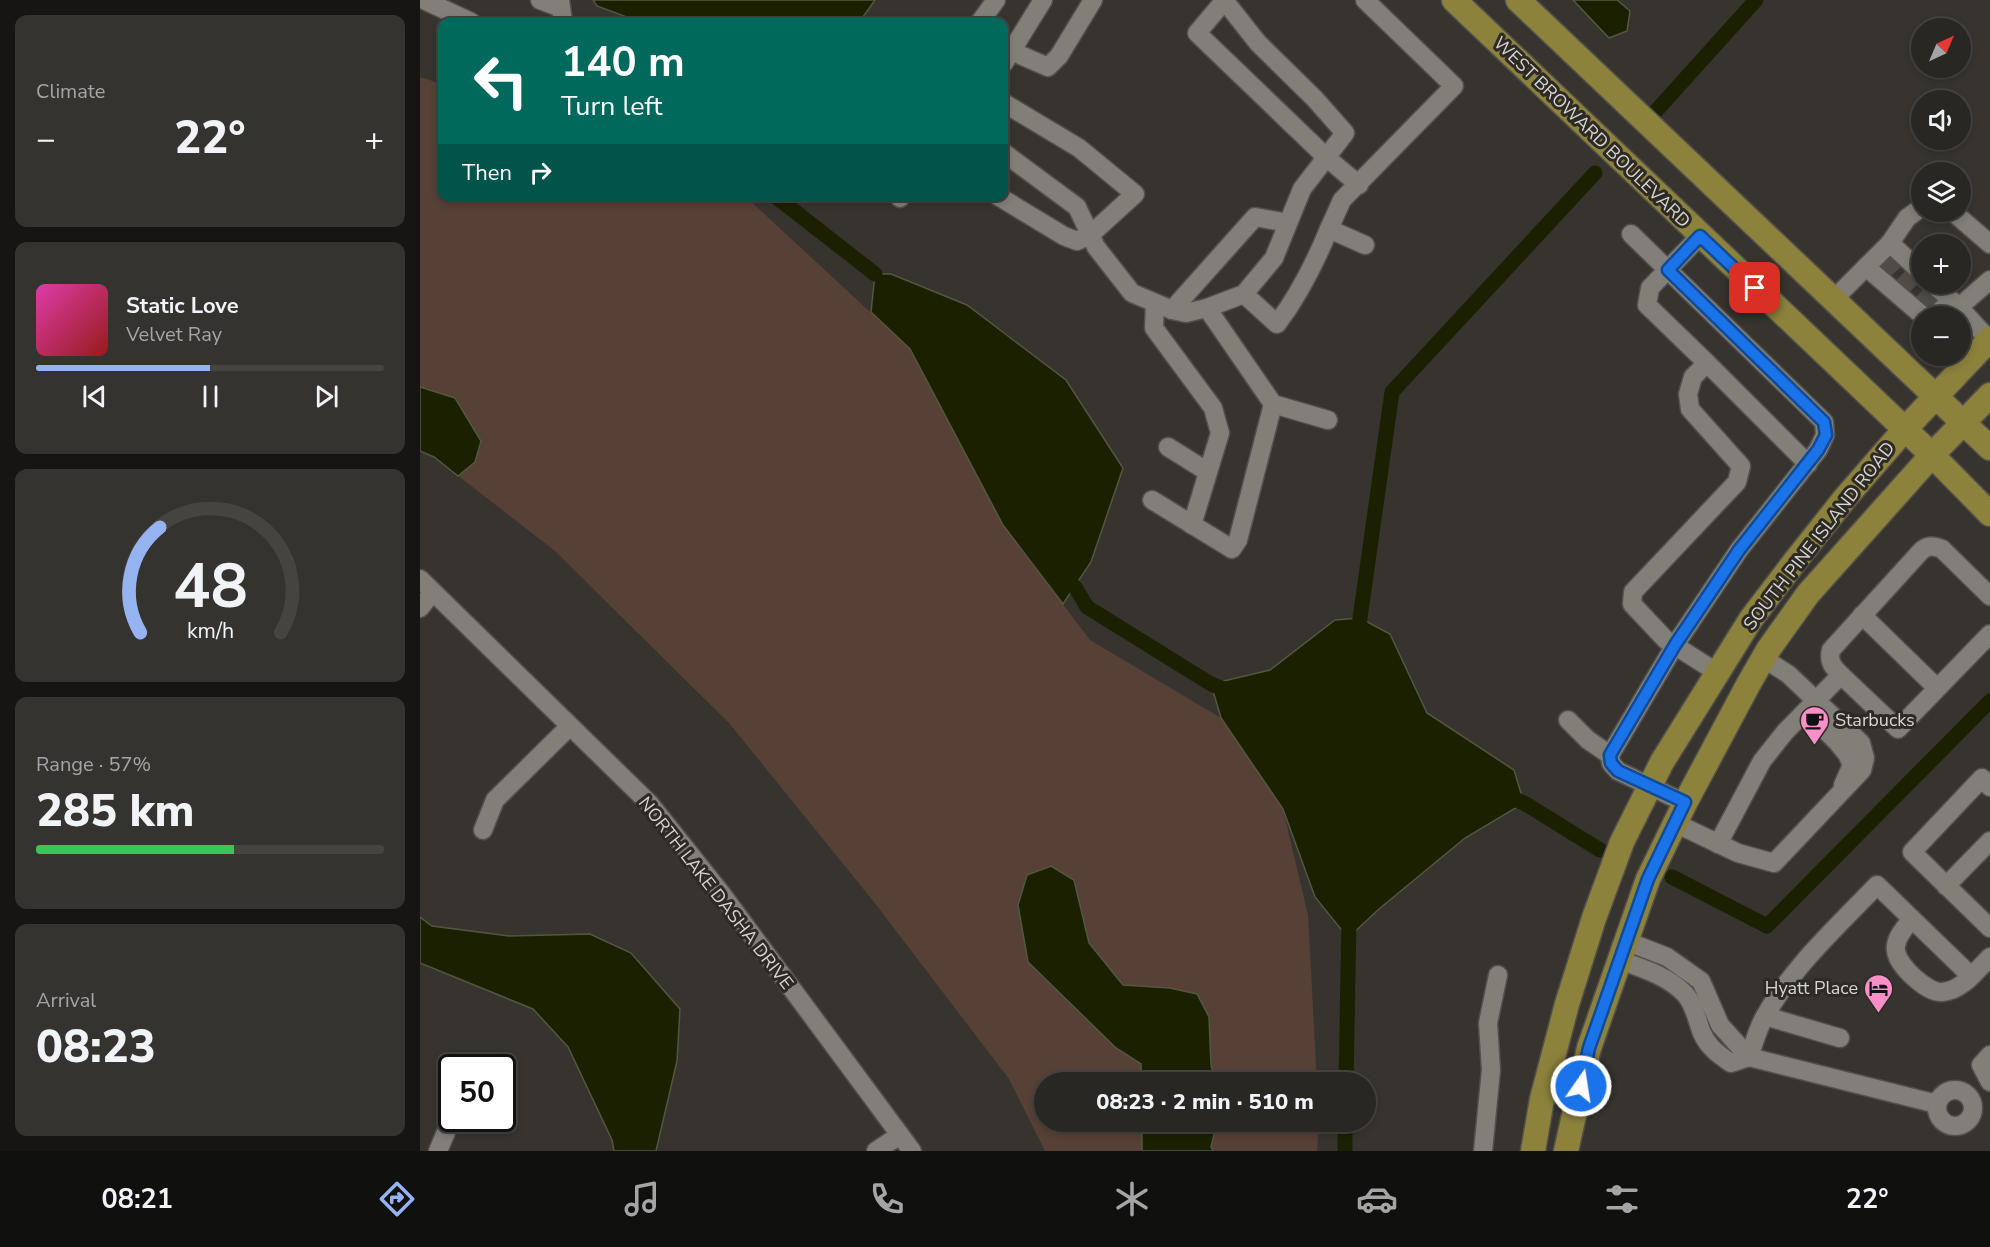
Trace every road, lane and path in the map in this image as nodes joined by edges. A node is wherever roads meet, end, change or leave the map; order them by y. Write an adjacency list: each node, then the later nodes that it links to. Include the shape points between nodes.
1 (424, 0): 11 (street)
2 (540, 0): 10 (street)
3 (996, 0): 12 (street)
4 (1093, 0): 14 (street, via 1048,67)
5 (1224, 0): 17 (street, via 1258,42 1345,133); 17 (street, via 1197,33)
6 (1365, 0): 18 (street, via 1454,86)
7 (1454, 0): 26 (main road, WEST BROWARD BOULEVARD)
8 (1518, 0): 34 (main road)
9 (1039, 1): 13 (street)
10 (561, 10)
11 (462, 18)
12 (983, 18)
13 (1008, 55)
14 (1008, 57)
15 (1008, 105): 25 (street, via 1079,148 1135,194)
16 (1008, 156): 25 (street, via 1077,207)
17 (1326, 157): 18 (street); 22 (street, via 1302,189)
18 (1359, 185): 23 (street, via 1342,200)
19 (1006, 201): 25 (street, via 1064,236 1077,241)
20 (1911, 215): 29 (street)
21 (1965, 222): 27 (street)
22 (1288, 223): 33 (street, via 1274,258); 37 (street, via 1255,217)
23 (1329, 229): 28 (street); 33 (street, via 1314,265 1277,324)
24 (1631, 234): 30 (street)
25 (1090, 235): 37 (street, via 1132,293)
26 (1700, 236): 30 (street); 46 (main road, WEST BROWARD BOULEVARD)
27 (1990, 244)
28 (1365, 246)
29 (1886, 262): 31 (street); 31 (street); 34 (street)
30 (1668, 270): 40 (street, via 1650,288 1647,305); 50 (street, via 1824,422 1826,435)
31 (1910, 280): 35 (street)
32 (1990, 280): 36 (street)
33 (1244, 294): 38 (street)
34 (1833, 300): 41 (main road)
35 (1928, 302): 36 (street)
36 (1955, 304): 39 (street)
37 (1163, 306): 38 (street, via 1186,312); 51 (street, via 1154,328 1213,408 1220,433)
38 (1207, 308): 43 (street)
39 (1990, 339): 41 (main road, SOUTH PINE ISLAND ROAD)
40 (1707, 363): 50 (street); 61 (street, via 1693,377 1688,394 1690,408 1741,466 1737,482 1633,592 1632,604)
41 (1936, 396): 45 (main road); 46 (main road, SOUTH PINE ISLAND ROAD)
42 (1990, 396): 45 (main road, SOUTH PINE ISLAND ROAD)
43 (1274, 404): 44 (street); 54 (street, via 1238,540 1232,549)
44 (1328, 420)
45 (1964, 422): 48 (main road); 49 (main road, SOUTH PINE ISLAND ROAD)
46 (1905, 429): 49 (main road, WEST BROWARD BOULEVARD); 63 (main road, SOUTH PINE ISLAND ROAD, via 1846,497 1751,619)
47 (1168, 447): 51 (street)
48 (1990, 448)
49 (1932, 455): 53 (main road, WEST BROWARD BOULEVARD); 62 (main road, SOUTH PINE ISLAND ROAD, via 1808,594)
50 (1808, 464): 61 (street, via 1739,550)
51 (1208, 471): 54 (street)
52 (1152, 500): 54 (street)
53 (1990, 514)
54 (1192, 525)
55 (420, 579): 56 (street, NORTH LAKE DASHA DRIVE)
56 (432, 593): 58 (street); 68 (street, NORTH LAKE DASHA DRIVE)
57 (1990, 596): 59 (street, via 1942,549 1926,547)
58 (420, 608)
59 (1862, 615): 64 (street, via 1831,650 1832,665); 65 (street)
60 (1990, 634): 65 (street)
61 (1675, 645): 63 (street); 69 (street)
62 (1763, 658): 66 (street, via 1788,674); 72 (main road, SOUTH PINE ISLAND ROAD)
63 (1718, 673): 70 (main road, SOUTH PINE ISLAND ROAD)
64 (1841, 675): 65 (street, via 1898,729); 66 (street)
65 (1937, 688)
66 (1811, 706): 75 (street, via 1762,761); 75 (street, via 1861,743 1865,758 1862,770 1774,863)
67 (1568, 720): 69 (street)
68 (570, 726): 73 (street, via 495,801); 91 (street, NORTH LAKE DASHA DRIVE, via 650,804 721,893)
69 (1610, 755): 70 (street, via 1618,771)
70 (1650, 786): 72 (street); 96 (main road, SOUTH PINE ISLAND ROAD, via 1622,842 1593,918 1542,1099)
71 (1990, 787): 76 (street, via 1982,778 1912,852)
72 (1680, 813): 75 (street); 79 (main road, SOUTH PINE ISLAND ROAD, via 1648,879)
73 (483, 830)
74 (1990, 840): 76 (street)
75 (1718, 844)
76 (1946, 886): 77 (street)
77 (1986, 917)
78 (1912, 919): 82 (street); 82 (street, via 1896,944 1906,969 1923,985 1941,992 1954,989); 83 (street, via 1877,885 1793,974)
79 (1622, 950): 86 (street, via 1687,996 1702,1034 1716,1053 1731,1063); 97 (main road, SOUTH PINE ISLAND ROAD, via 1589,1048)
80 (1990, 957): 82 (street)
81 (1498, 975): 95 (street, via 1488,1023 1491,1070)
82 (1971, 976)
83 (1765, 1016): 84 (street); 86 (street)
84 (1840, 1038)
85 (1990, 1055): 87 (street, via 1981,1065)
86 (1749, 1057): 89 (street)
87 (1990, 1081): 88 (street)
88 (1969, 1097): 89 (street, via 1951,1090); 89 (street, via 1973,1106 1964,1124 1944,1123 1937,1114)
89 (1937, 1104)
90 (446, 1132): 92 (street)
91 (900, 1136): 93 (street); 94 (street, NORTH LAKE DASHA DRIVE)
92 (438, 1151)
93 (876, 1151)
94 (912, 1151)
95 (1483, 1151)
96 (1533, 1151)
97 (1566, 1151)

